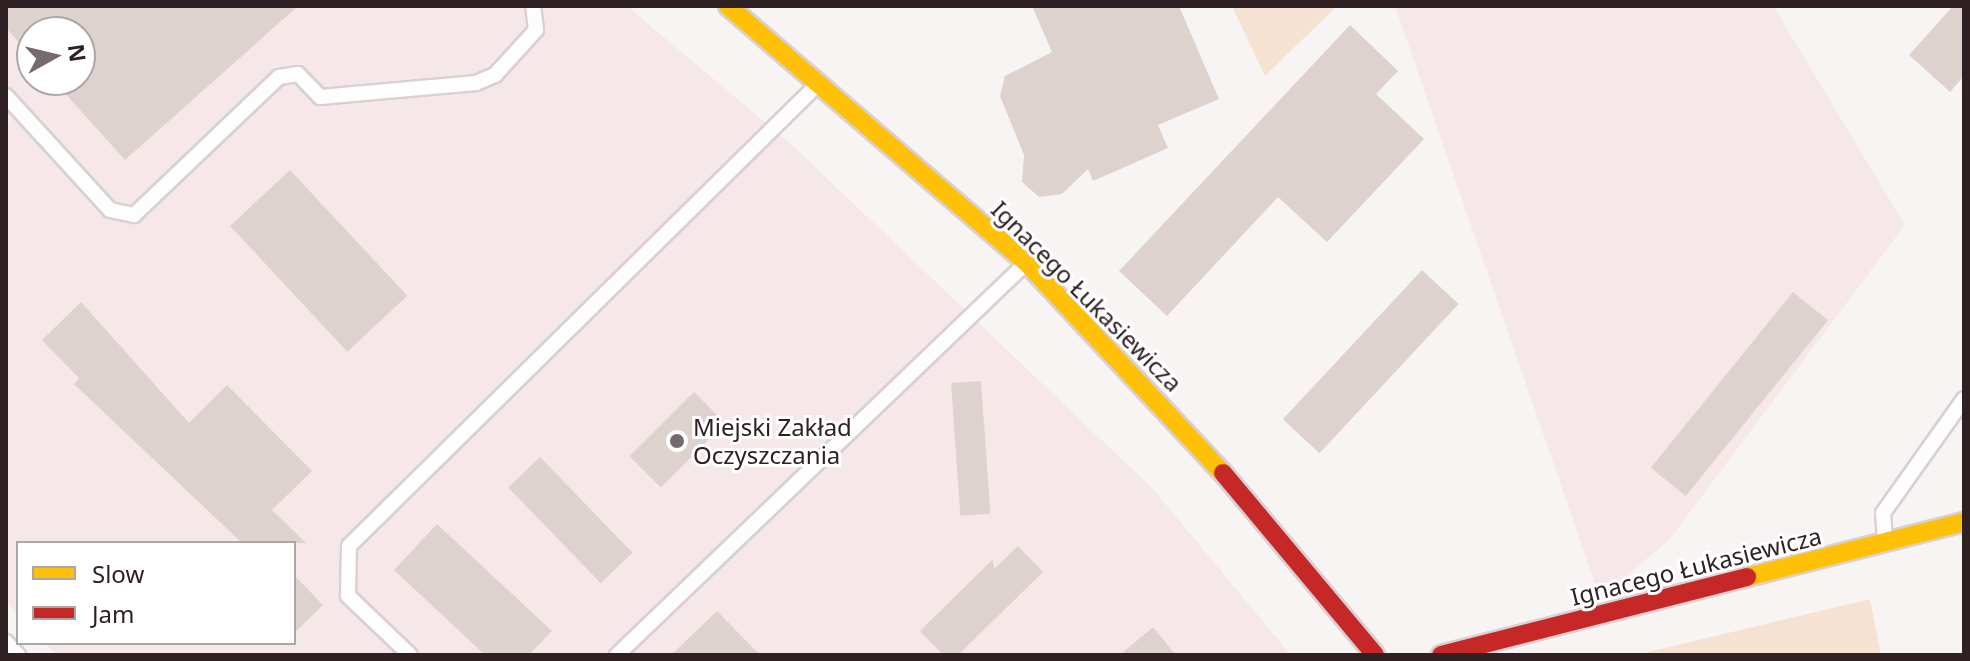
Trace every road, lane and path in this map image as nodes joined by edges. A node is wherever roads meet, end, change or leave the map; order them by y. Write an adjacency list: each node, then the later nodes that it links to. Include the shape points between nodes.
1 (533, 6): 4 (lane, via 536,30 495,75 476,83 320,97 298,74 279,77 134,215 110,210)
2 (728, 6): 3 (street, Ignacego Łukasiewicza)
3 (820, 81): 5 (street, Ignacego Łukasiewicza); 11 (lane, via 349,546 348,596)
4 (6, 96)
5 (1026, 262): 12 (lane); 13 (street, Ignacego Łukasiewicza, via 1212,460)
6 (1964, 399): 8 (lane, via 1883,513)
7 (1964, 522): 8 (street, Ignacego Łukasiewicza)
8 (1885, 542): 14 (street, Ignacego Łukasiewicza)
9 (6, 642): 10 (lane)
10 (18, 655)
11 (410, 655)
12 (617, 655)
13 (1375, 655)
14 (1441, 655)

